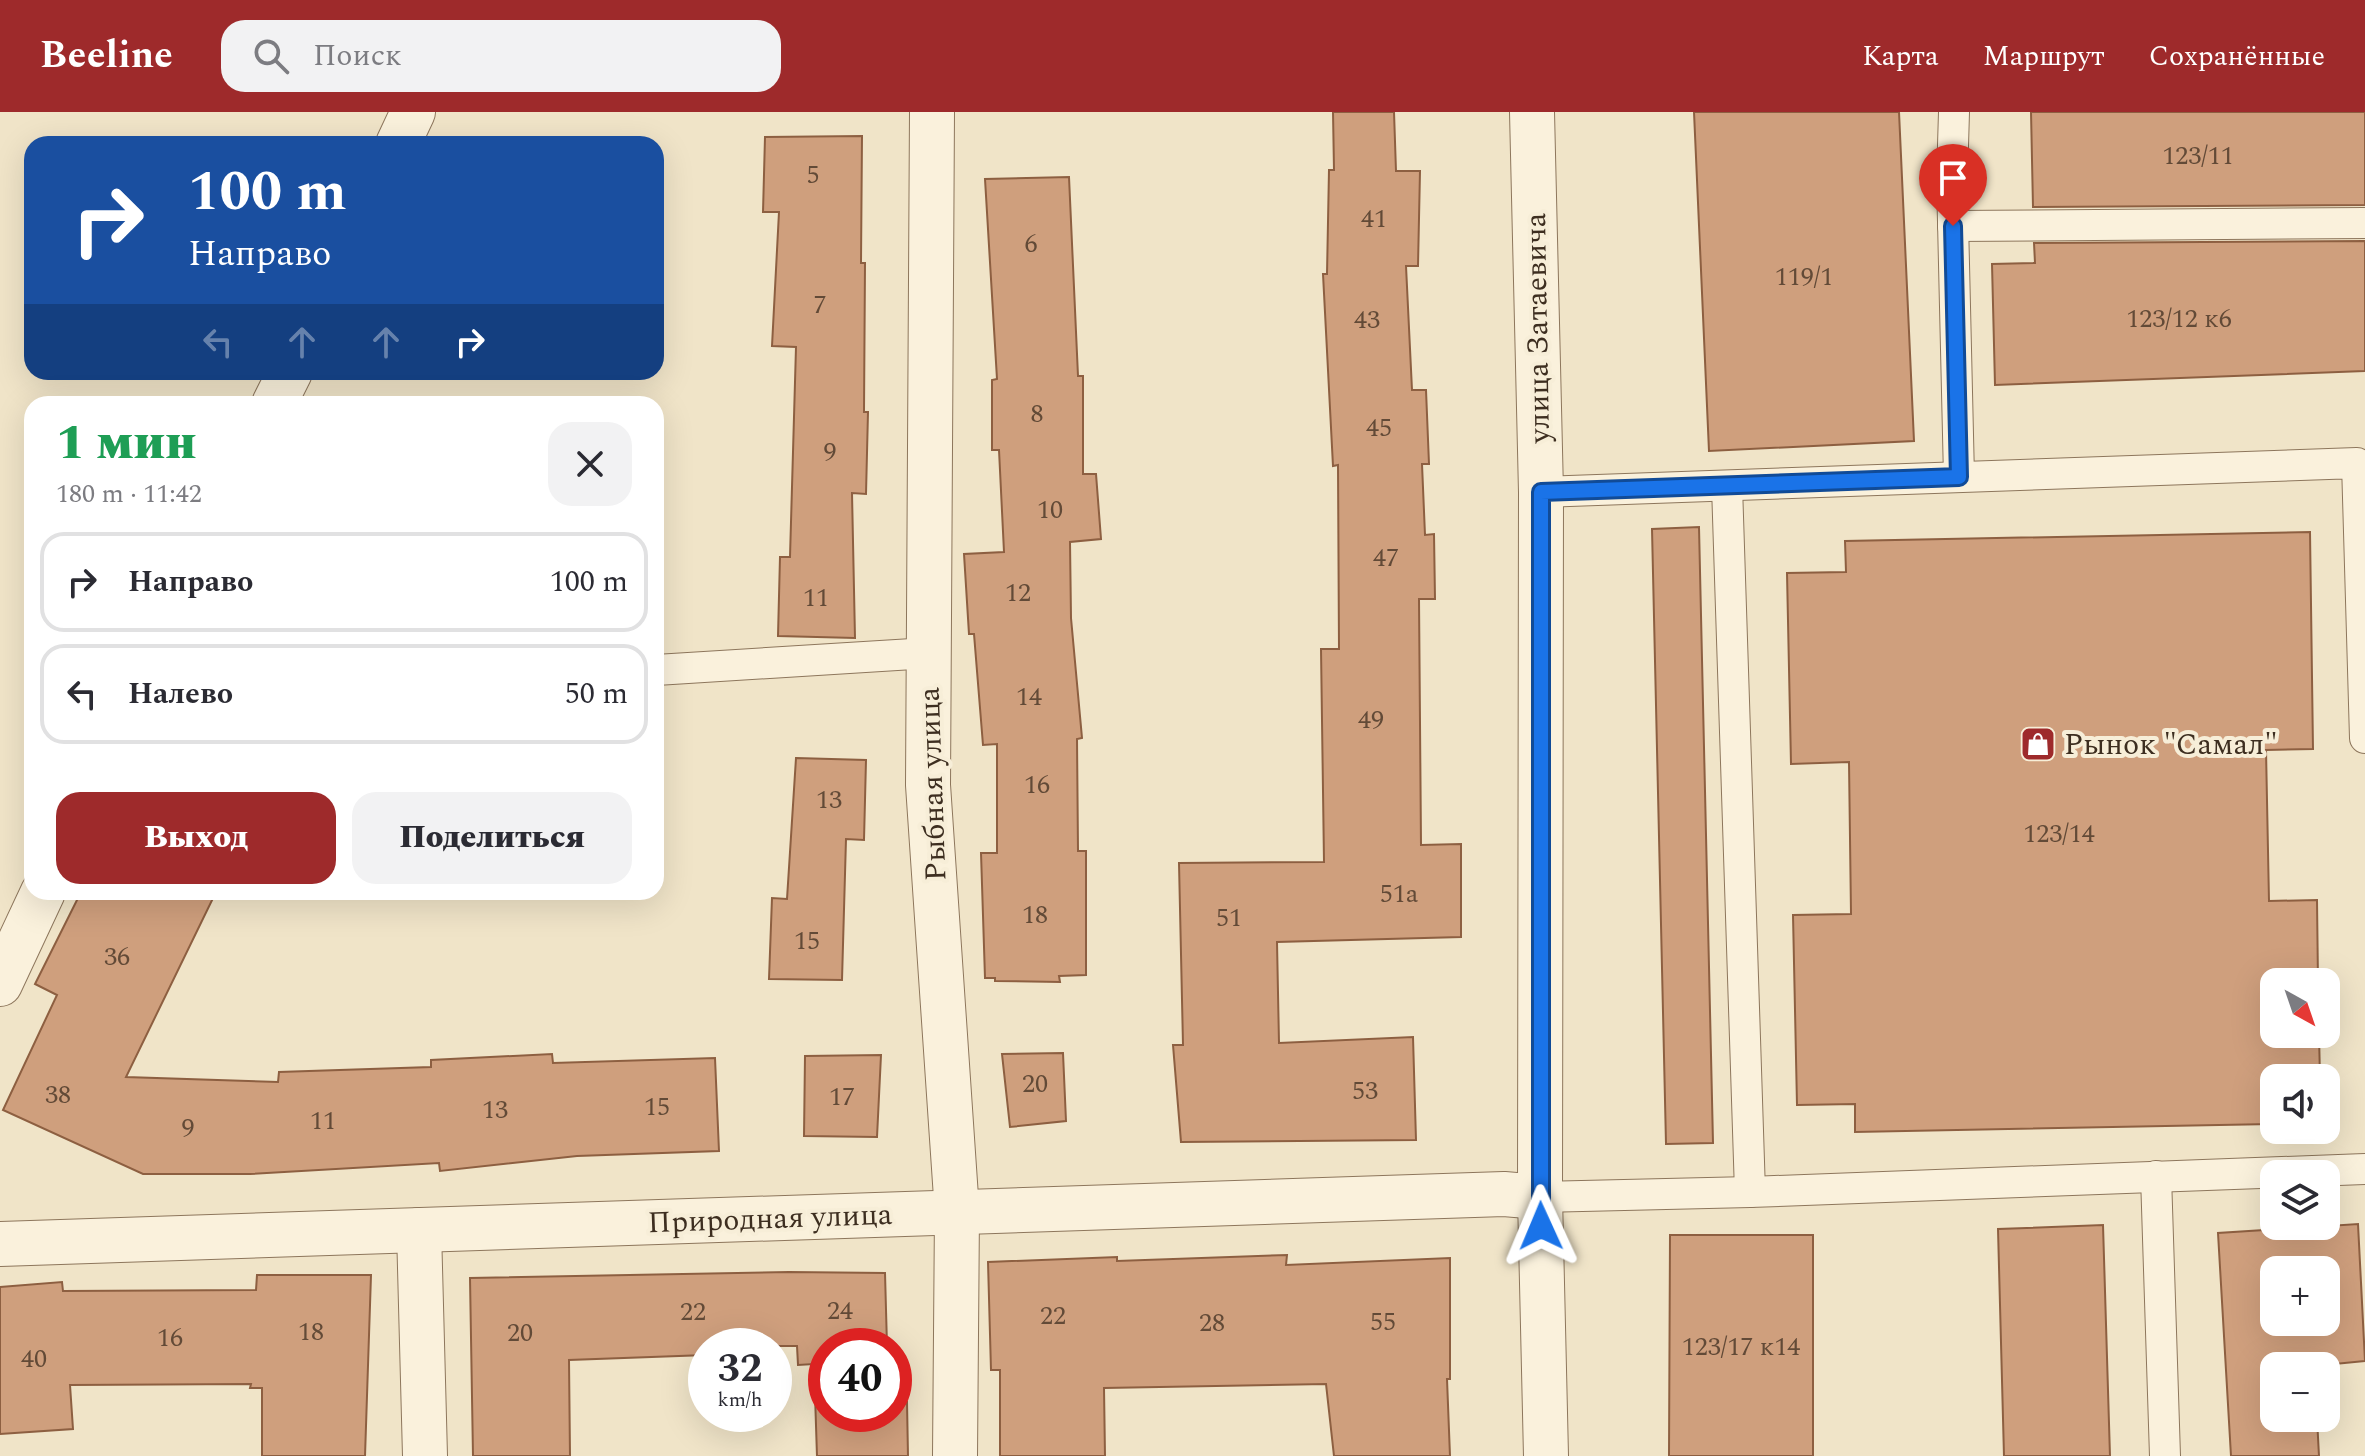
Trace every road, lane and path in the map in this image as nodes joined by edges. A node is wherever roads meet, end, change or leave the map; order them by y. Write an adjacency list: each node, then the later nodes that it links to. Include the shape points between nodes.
1 (413, 112): 5 (street)
2 (932, 112): 12 (street, Рыбная улица)
3 (1532, 112): 11 (street, улица Затаевича)
4 (1954, 112): 7 (lane)
5 (402, 136)
6 (2365, 223): 7 (lane)
7 (1953, 226): 9 (lane)
8 (2361, 463): 9 (lane); 14 (lane)
9 (1959, 477): 10 (lane)
10 (1727, 486): 11 (lane); 19 (lane)
11 (1541, 492): 20 (street, улица Затаевича)
12 (929, 653): 13 (lane); 21 (street, Рыбная улица, via 928,785)
13 (664, 670)
14 (2365, 738)
15 (39, 900): 16 (street)
16 (0, 984)
17 (2365, 1169): 18 (lane)
18 (2156, 1176): 19 (lane); 27 (lane)
19 (1750, 1192): 20 (lane)
20 (1540, 1197): 21 (street, Природная улица); 26 (street, улица Затаевича)
21 (957, 1212): 22 (street, Природная улица); 25 (street, Рыбная улица)
22 (419, 1230): 23 (street, Природная улица); 24 (street)
23 (0, 1244)
24 (425, 1456)
25 (955, 1456)
26 (1546, 1456)
27 (2165, 1456)

